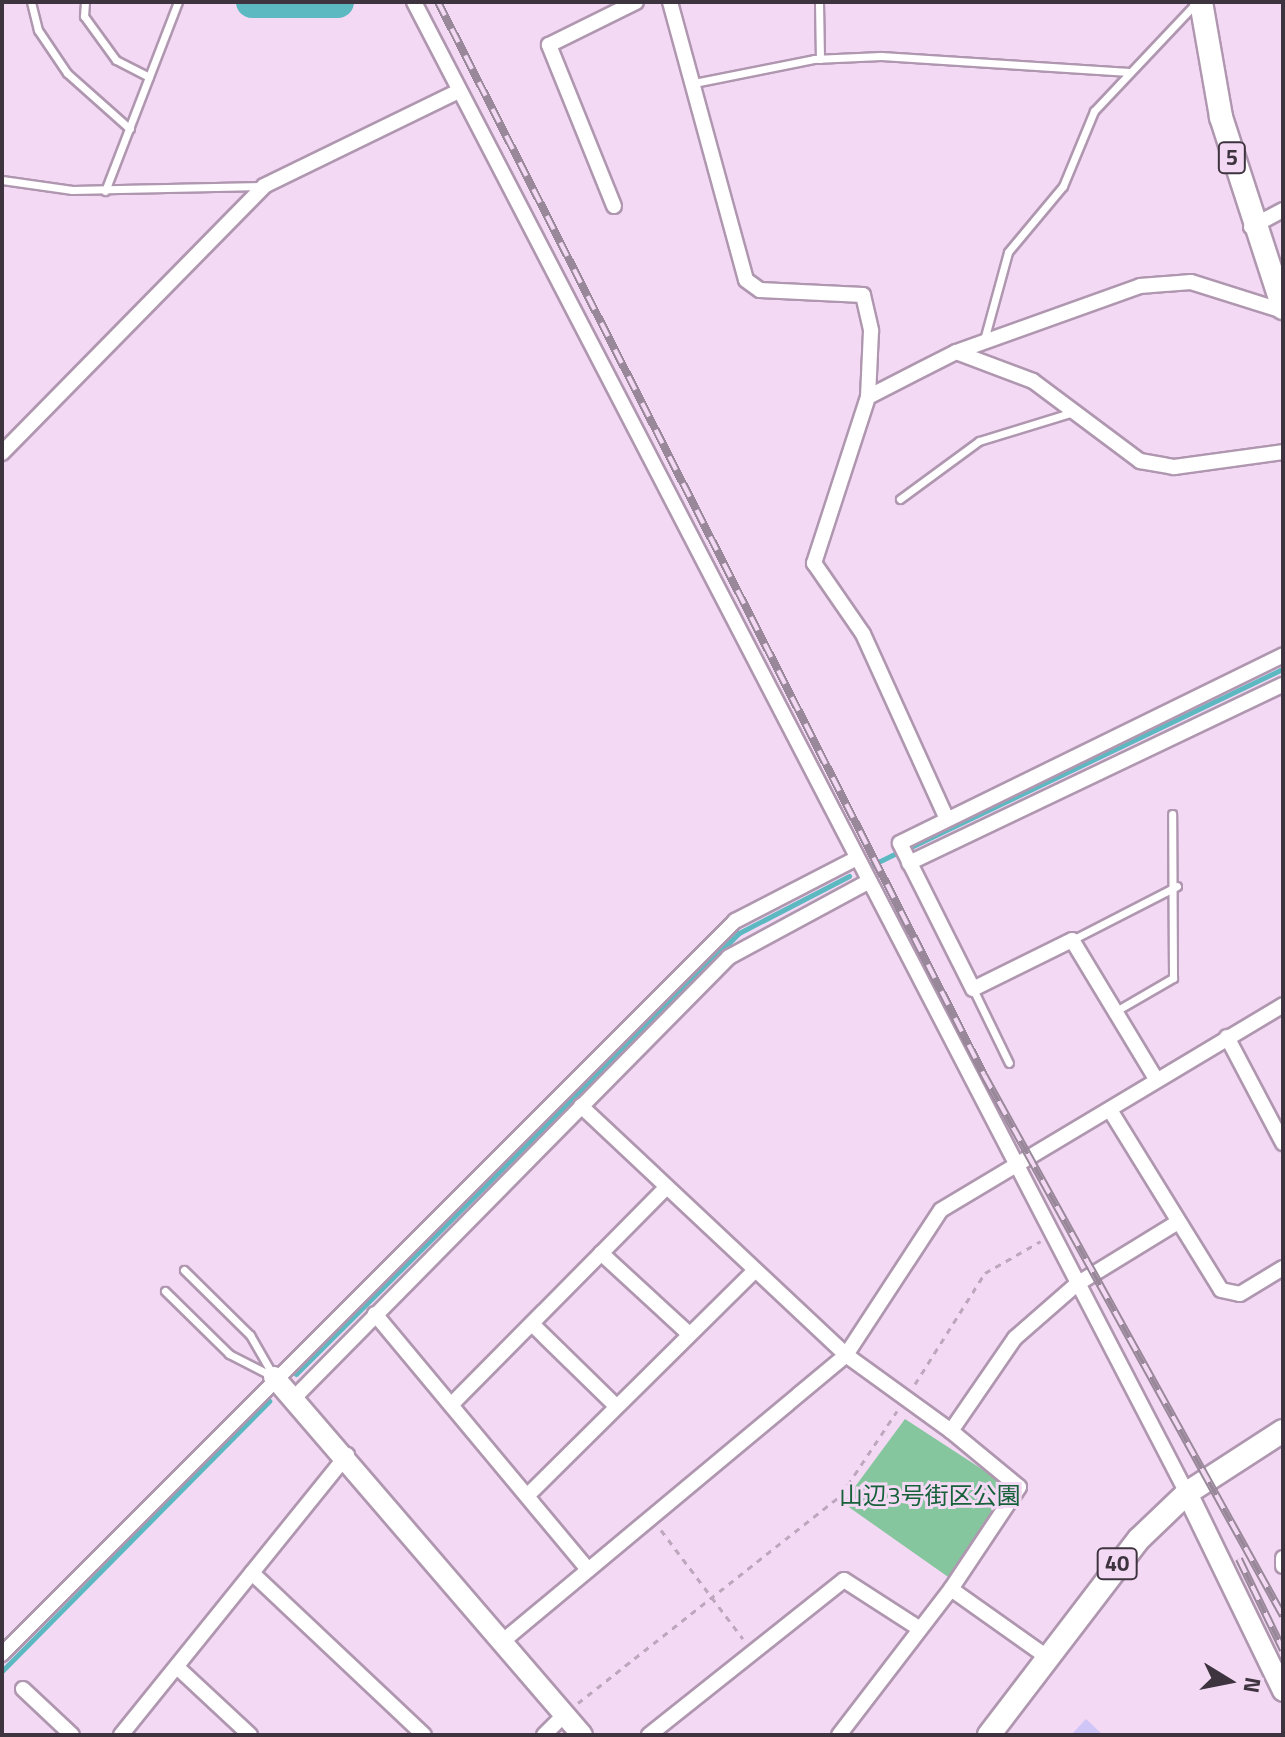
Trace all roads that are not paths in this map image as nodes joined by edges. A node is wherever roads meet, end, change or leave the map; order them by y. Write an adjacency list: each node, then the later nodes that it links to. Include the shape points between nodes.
1 (31, 2): 14 (lane, via 38,30 67,73)
2 (85, 2): 11 (lane, via 84,16 116,60)
3 (178, 2): 11 (lane)
4 (414, 2): 13 (street)
5 (636, 2): 18 (street, via 549,45)
6 (670, 2): 12 (street)
7 (819, 2): 9 (lane)
8 (1199, 2): 10 (lane); 20 (main road, 5)
9 (820, 59): 10 (lane); 12 (lane)
10 (1129, 72): 22 (lane, via 1094,111 1063,186 1008,252)
11 (149, 77): 14 (lane)
12 (694, 83): 24 (street, via 746,280 760,290 863,295 871,331)
13 (455, 93): 16 (street); 33 (street)
14 (130, 129): 17 (lane)
15 (2, 180): 17 (lane)
16 (264, 186): 17 (lane); 26 (street)
17 (105, 191)
18 (614, 206)
19 (1283, 210): 20 (street)
20 (1251, 227): 21 (main road, 5)
21 (1283, 310): 22 (street, via 1202,284 1140,286)
22 (984, 342): 23 (street)
23 (956, 352): 24 (street); 25 (street, via 1033,381)
24 (868, 397): 32 (street, via 814,563 863,634)
25 (1070, 413): 27 (street, via 1140,461 1174,467); 28 (lane, via 979,441)
26 (5, 445)
27 (1283, 452)
28 (900, 499)
29 (1283, 655): 32 (street)
30 (1283, 685): 34 (street)
31 (1172, 814): 36 (lane)
32 (947, 819): 34 (street, via 900,843)
33 (855, 859): 35 (street); 60 (street, via 735,921)
34 (909, 863): 38 (street)
35 (866, 883): 44 (street, via 729,957); 47 (street)
36 (1177, 886): 37 (lane); 40 (lane, via 1173,978)
37 (1072, 940): 38 (street); 40 (street)
38 (973, 989): 42 (lane)
39 (1283, 1005): 41 (street)
40 (1116, 1011): 43 (street)
41 (1227, 1037): 43 (street); 46 (street)
42 (1009, 1063)
43 (1156, 1079): 45 (street)
44 (581, 1106): 48 (street); 56 (street)
45 (1110, 1110): 47 (street); 49 (street)
46 (1283, 1143)
47 (1014, 1164): 54 (street); 59 (street, via 941,1210)
48 (665, 1189): 50 (street); 53 (street)
49 (1178, 1222): 51 (street, via 1230,1296); 54 (street)
50 (601, 1253): 57 (street); 58 (street)
51 (1283, 1268)
52 (184, 1270): 60 (lane, via 250,1335)
53 (754, 1271): 58 (street); 59 (street)
54 (1077, 1284): 64 (street, via 1015,1338); 67 (street)
55 (165, 1291): 60 (lane, via 229,1354)
56 (375, 1314): 61 (street); 62 (street)
57 (532, 1324): 62 (street); 63 (street)
58 (689, 1334): 63 (street)
59 (846, 1355): 64 (street); 71 (street)
60 (274, 1377): 61 (street); 76 (street)
61 (294, 1398): 66 (street)
62 (451, 1405): 68 (street)
63 (616, 1406): 68 (street)
64 (951, 1431): 73 (street, via 1019,1487)
65 (1283, 1431): 67 (main road, 40)
66 (347, 1455): 72 (street); 75 (street)
67 (1187, 1493): 77 (main road, 40, via 1117,1564); 80 (street)
68 (529, 1494): 71 (street)
69 (1283, 1558): 70 (street)
70 (1283, 1566)
71 (588, 1570): 75 (street)
72 (252, 1573): 78 (street); 85 (street)
73 (951, 1589): 74 (street); 77 (street)
74 (920, 1629): 88 (street, via 844,1580); 89 (street)
75 (503, 1641): 81 (street)
76 (2, 1654)
77 (1047, 1657): 90 (main road, 40)
78 (177, 1667): 83 (street); 84 (street)
79 (23, 1689): 82 (street)
80 (1283, 1691)
81 (566, 1713): 86 (street); 87 (street)
82 (72, 1735)
83 (121, 1735)
84 (250, 1735)
85 (424, 1735)
86 (544, 1735)
87 (582, 1735)
88 (649, 1735)
89 (839, 1735)
90 (989, 1735)

